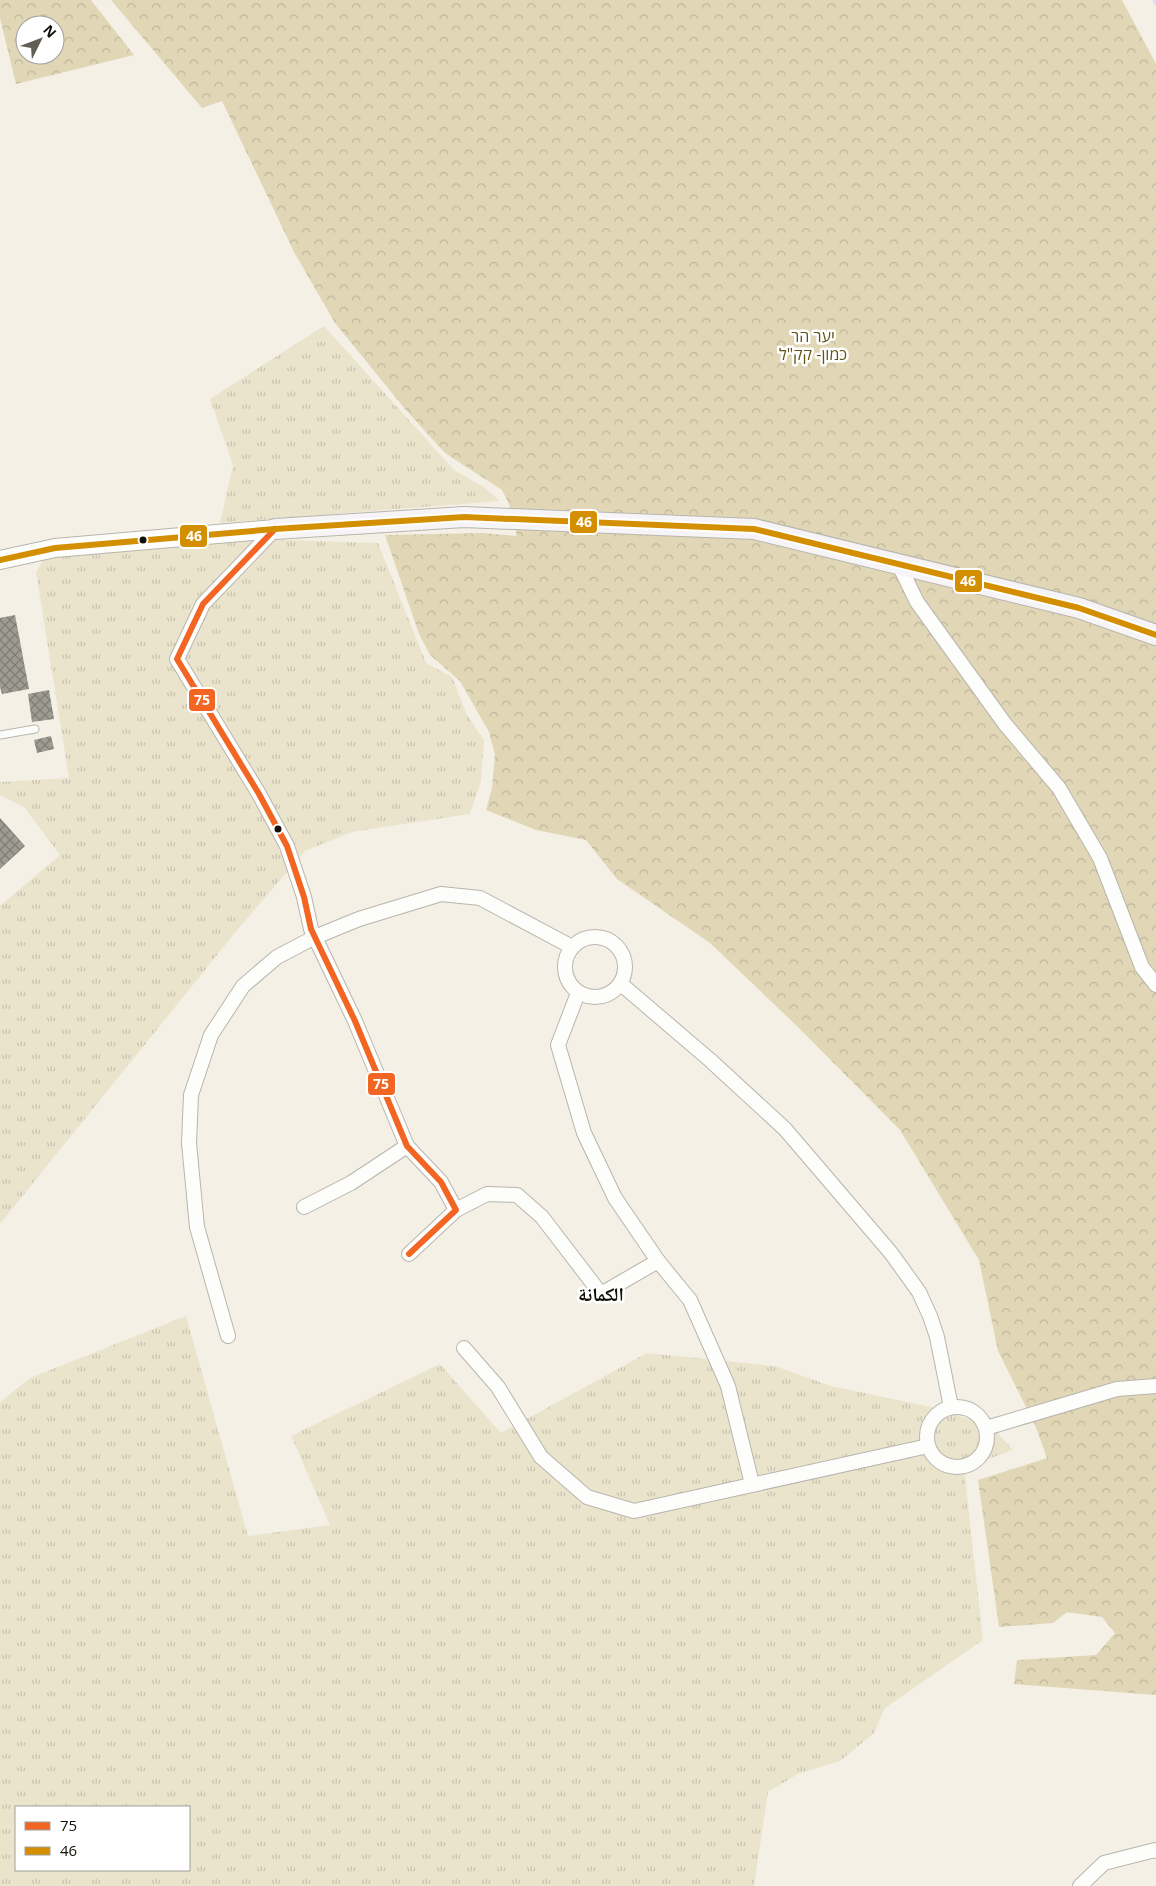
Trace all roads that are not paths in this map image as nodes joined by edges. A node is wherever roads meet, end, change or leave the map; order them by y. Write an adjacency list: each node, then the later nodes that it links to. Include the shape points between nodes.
1 (275, 529): 2 (street, via 55,548); 3 (main road, via 464,517 754,529); 7 (street, via 203,604 177,659 259,794 286,846)
2 (0, 560)
3 (899, 565): 4 (main road, via 1079,608); 10 (street, via 917,602 1005,724 1059,788 1100,858 1142,967)
4 (1156, 635)
5 (35, 728): 6 (lane)
6 (0, 734)
7 (315, 937): 8 (street, via 358,919 441,894 480,898); 12 (street, via 355,1021); 17 (street, via 277,957 243,986 211,1035 191,1095 189,1143 196,1227)
8 (572, 947): 9 (street, via 589,937 600,937 613,943 623,954 626,964); 11 (street, via 564,966 568,981)
9 (621, 984): 11 (street, via 607,996 597,998); 20 (street, via 785,1129 892,1254 919,1292 930,1316)
10 (1156, 985)
11 (578, 993): 16 (street, via 558,1045 578,1115 616,1198)
12 (406, 1146): 13 (street, via 351,1183); 14 (street, via 441,1182)
13 (304, 1207)
14 (456, 1210): 15 (street); 16 (street, via 487,1194 517,1195 542,1217 601,1294)
15 (409, 1254)
16 (658, 1261): 23 (street, via 690,1300 728,1386)
17 (228, 1336)
18 (464, 1348): 23 (street, via 498,1388 541,1457 587,1497 634,1511)
19 (1156, 1386): 21 (street, via 1118,1389)
20 (951, 1406): 21 (street, via 971,1410); 22 (street, via 933,1417 926,1436)
21 (986, 1428): 22 (street, via 987,1443 983,1452 968,1465 949,1466 932,1455)
22 (928, 1446): 23 (street)
23 (752, 1484)
24 (1156, 1851): 25 (street, via 1104,1864)
25 (1080, 1886)

